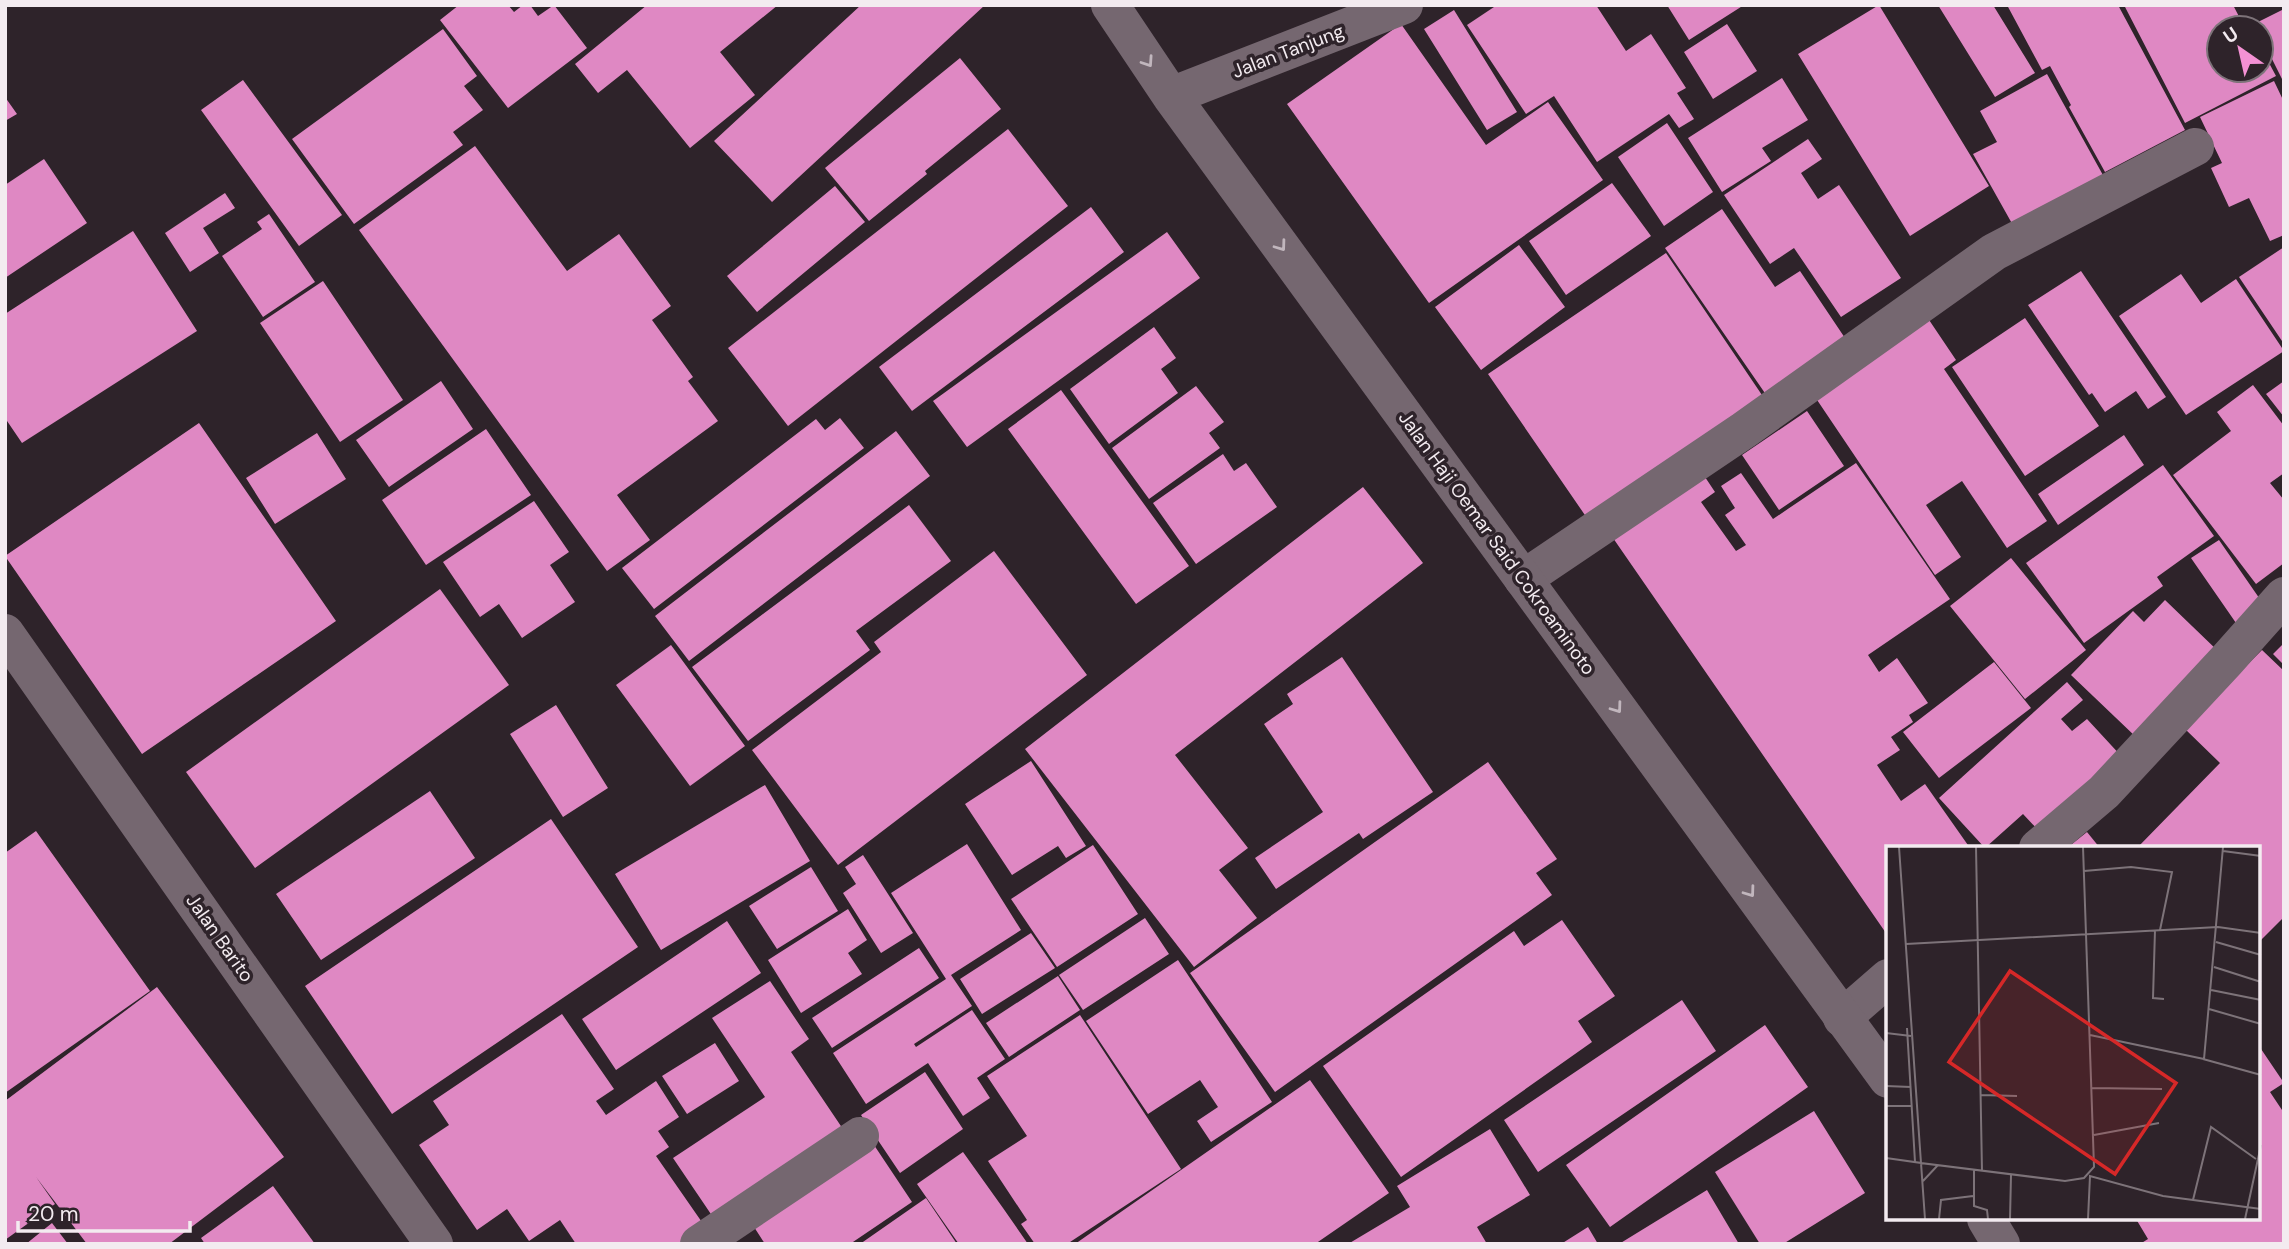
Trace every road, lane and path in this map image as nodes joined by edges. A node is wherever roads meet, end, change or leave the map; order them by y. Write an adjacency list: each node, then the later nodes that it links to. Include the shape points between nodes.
1 (1110, 5): 3 (street, Jalan Haji Oemar Said Cokroaminoto, one-way to 3)
2 (1404, 5): 3 (street, Jalan Tanjung)
3 (1171, 96): 5 (street, Jalan Haji Oemar Said Cokroaminoto, one-way to 5)
4 (2195, 147): 5 (street, via 1994,252 1744,430)
5 (1523, 579): 10 (street, Jalan Haji Oemar Said Cokroaminoto, one-way to 10)
6 (2284, 596): 8 (street, via 2104,792)
7 (5, 633): 14 (street, Jalan Barito)
8 (2040, 846)
9 (1886, 980): 10 (street)
10 (1842, 1018): 11 (street, Jalan Haji Oemar Said Cokroaminoto)
11 (1886, 1076)
12 (860, 1136): 15 (street)
13 (1987, 1221): 16 (street)
14 (434, 1244)
15 (699, 1244)
16 (2001, 1244)

